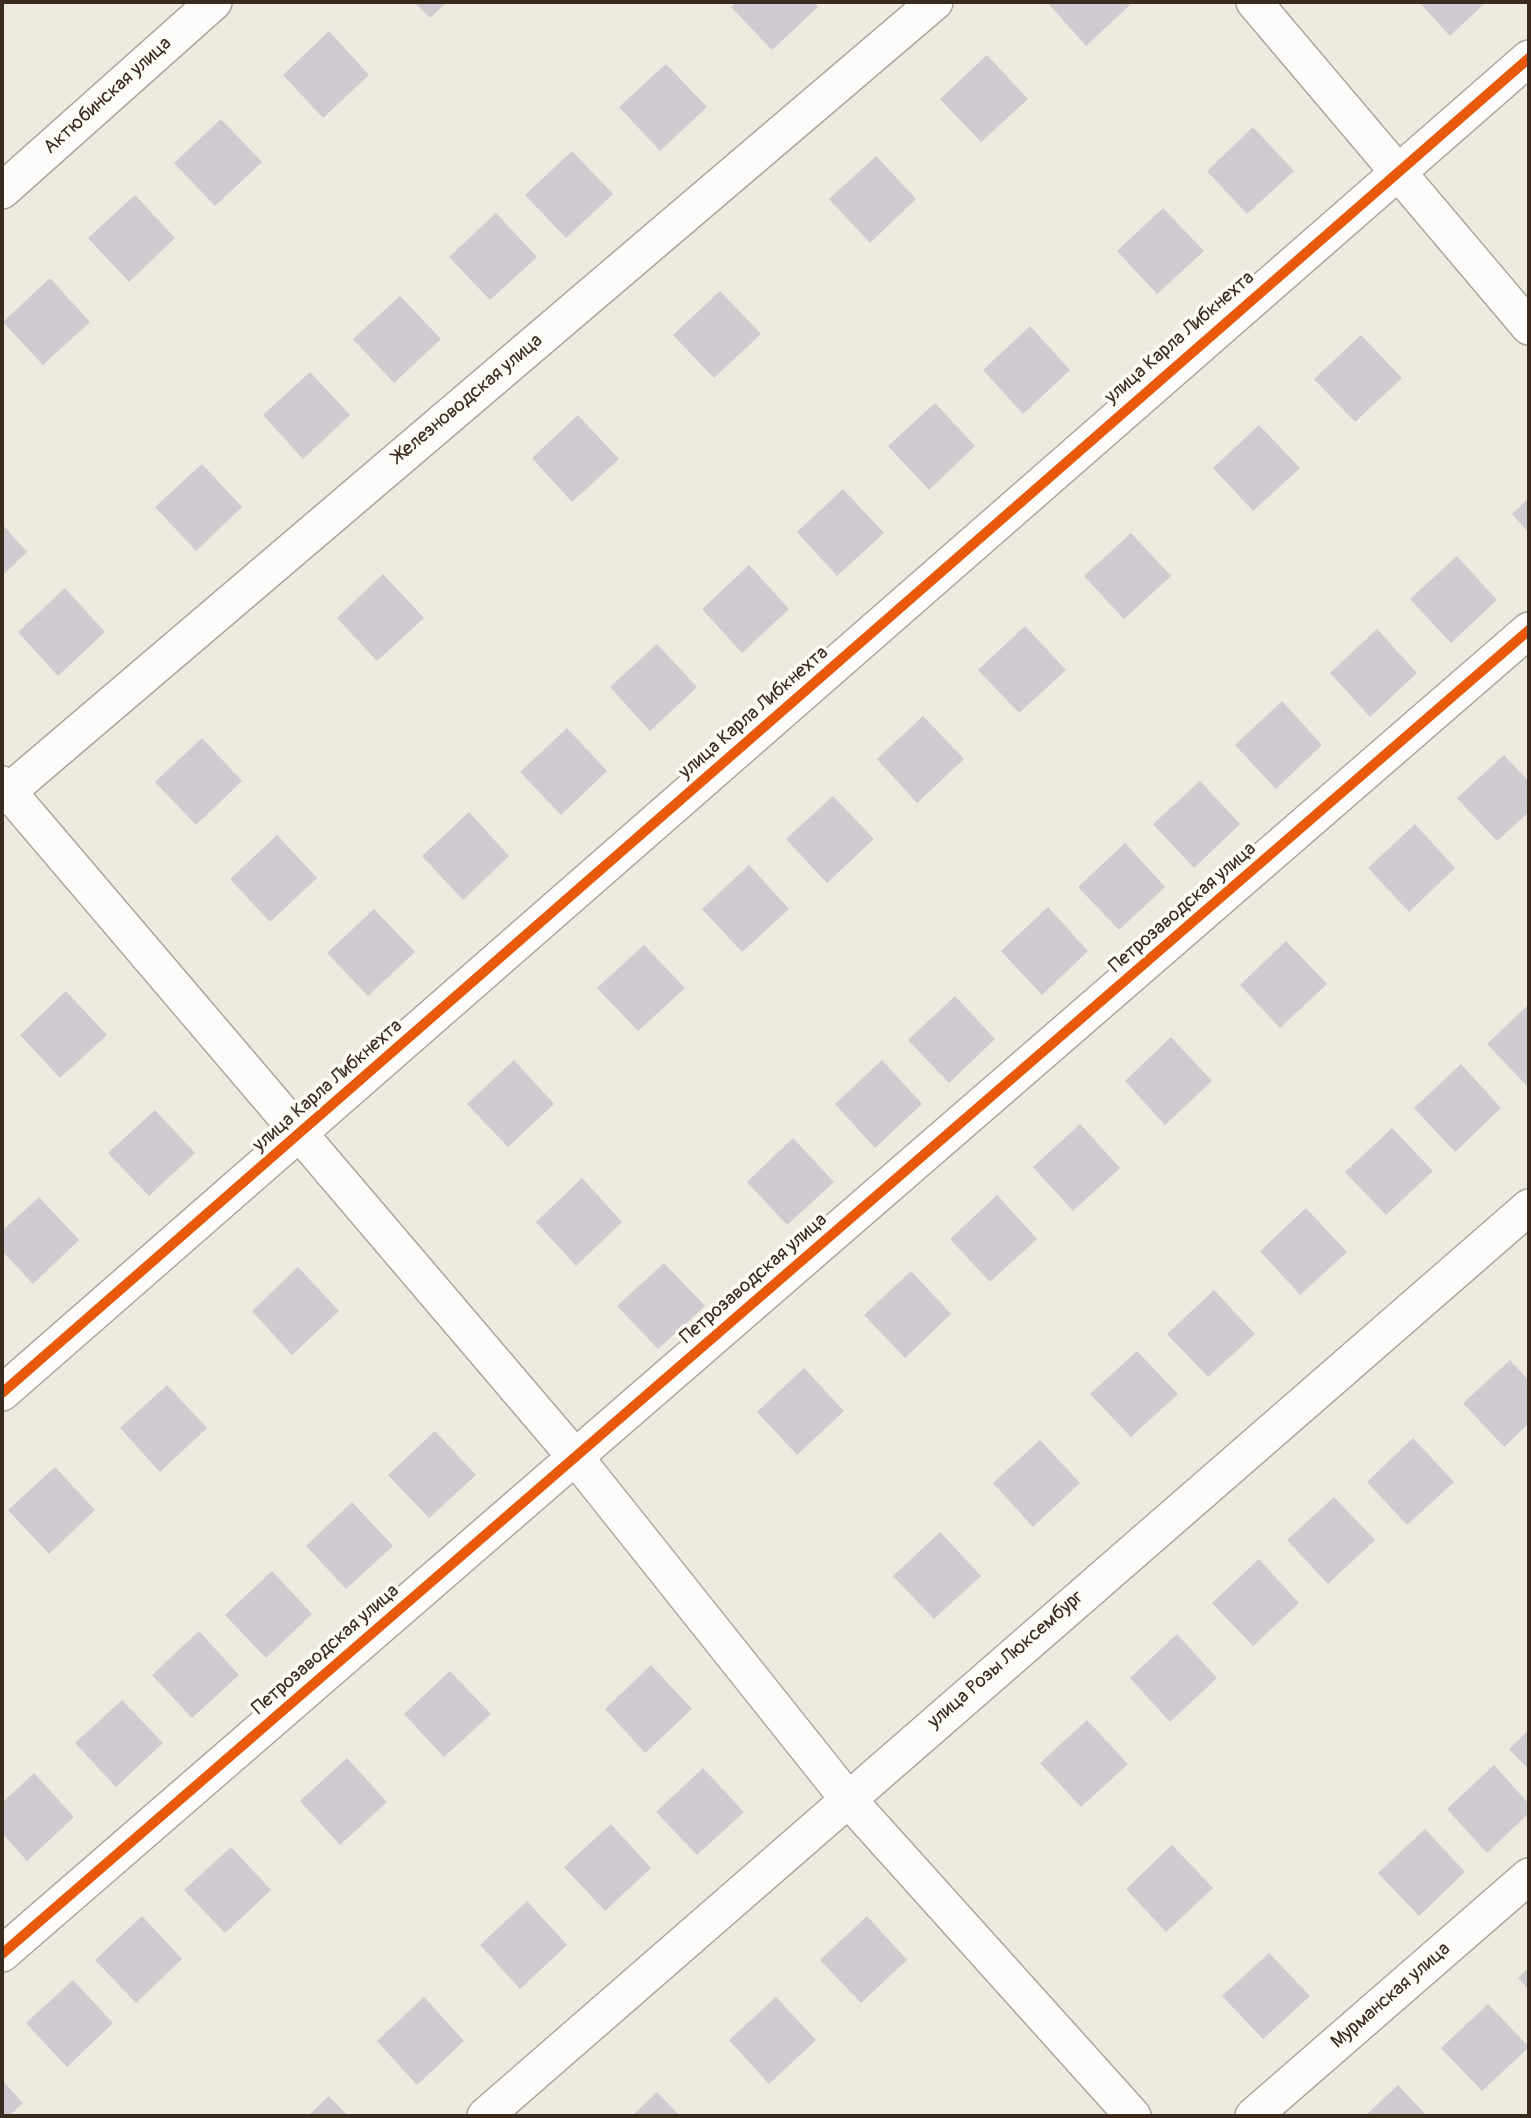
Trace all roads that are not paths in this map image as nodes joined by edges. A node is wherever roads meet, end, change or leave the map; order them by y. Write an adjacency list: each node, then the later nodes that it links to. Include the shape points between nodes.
1 (214, 2): 6 (street, Актюбинская улица)
2 (935, 2): 9 (street, Железноводская улица)
3 (1254, 2): 5 (street)
4 (1529, 58): 5 (street, улица Карла Либкнехта)
5 (1398, 171): 7 (street); 10 (street, улица Карла Либкнехта)
6 (2, 191)
7 (1529, 327)
8 (1529, 630): 13 (street, Петрозаводская улица)
9 (4, 790): 10 (street)
10 (300, 1135): 12 (street, улица Карла Либкнехта); 13 (street)
11 (1529, 1207): 14 (street, улица Розы Люксембург)
12 (2, 1393)
13 (576, 1458): 14 (street); 16 (street, Петрозаводская улица)
14 (847, 1798): 17 (street, улица Розы Люксембург); 18 (street)
15 (1529, 1876): 19 (street, Мурманская улица)
16 (2, 1954)
17 (485, 2116)
18 (1133, 2116)
19 (1253, 2116)

